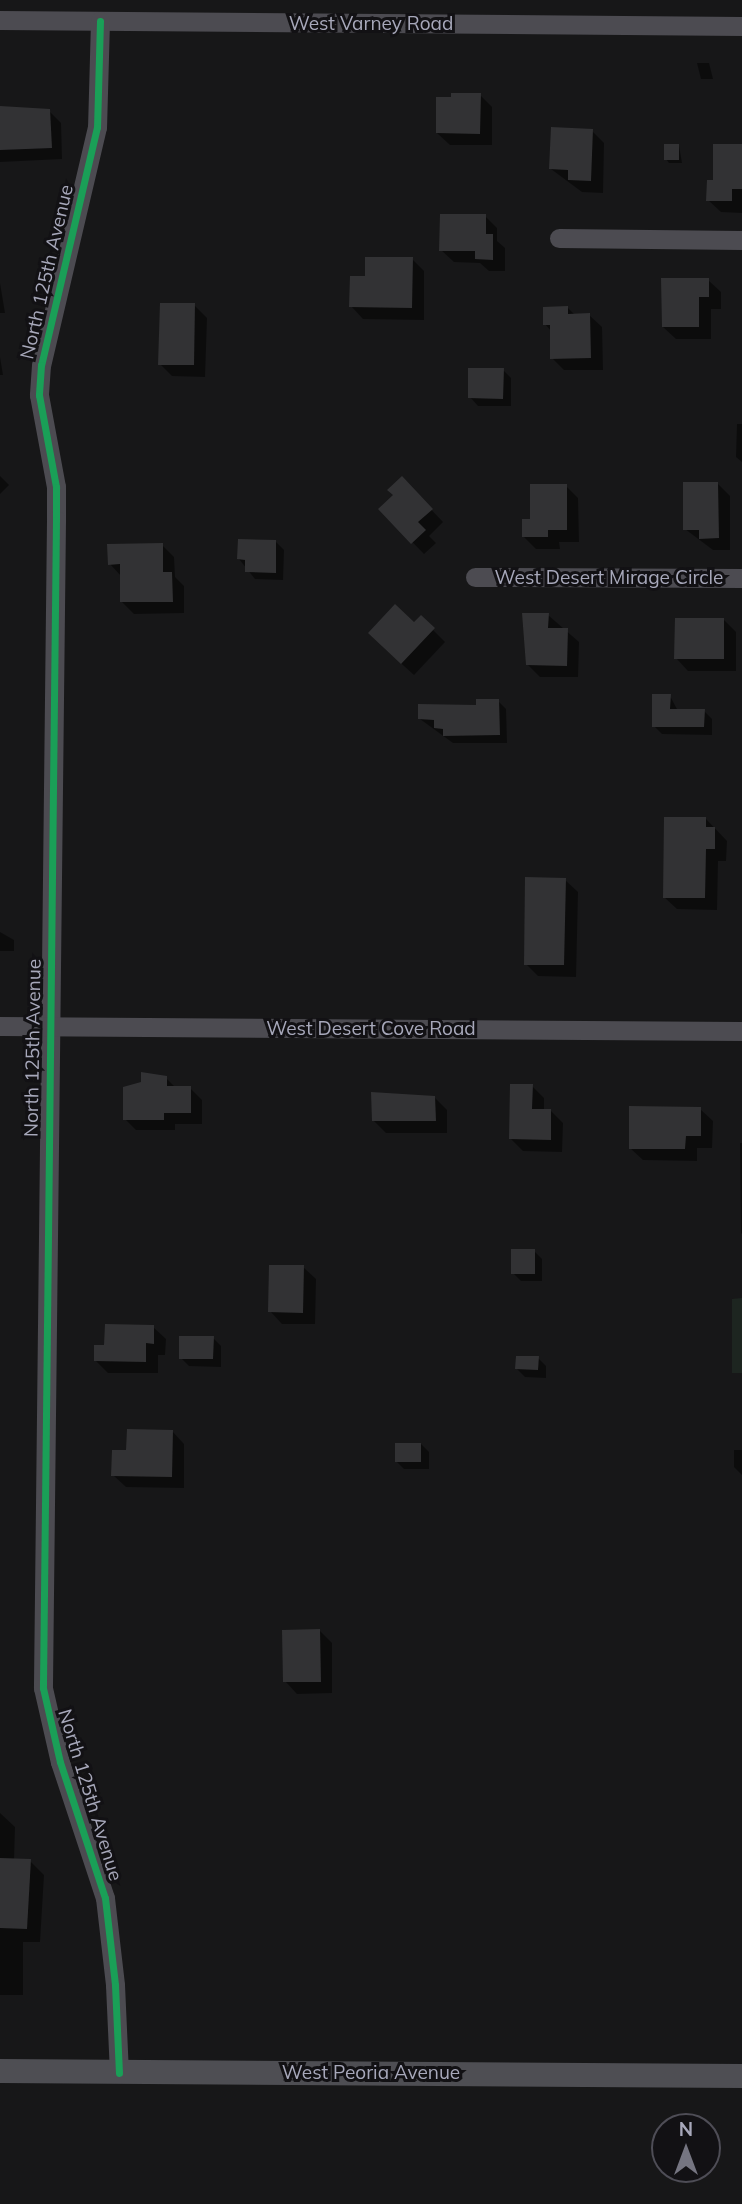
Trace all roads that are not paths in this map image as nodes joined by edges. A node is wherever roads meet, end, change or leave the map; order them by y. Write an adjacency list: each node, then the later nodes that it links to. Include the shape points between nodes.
1 (0, 20): 2 (street, West Varney Road)
2 (100, 21): 3 (street, West Varney Road); 9 (street, North 125th Avenue, via 97,127 41,365 39,395 56,487)
3 (742, 26)
4 (559, 238): 5 (street)
5 (742, 240)
6 (475, 577): 7 (street, West Desert Mirage Circle)
7 (742, 578)
8 (0, 1026): 9 (street, West Desert Cove Road)
9 (49, 1027): 10 (street, West Desert Cove Road); 12 (street, North 125th Avenue, via 43,1688 60,1762 105,1898)
10 (742, 1031)
11 (0, 2071): 12 (main road, West Peoria Avenue)
12 (119, 2073): 13 (main road, West Peoria Avenue)
13 (742, 2076)

